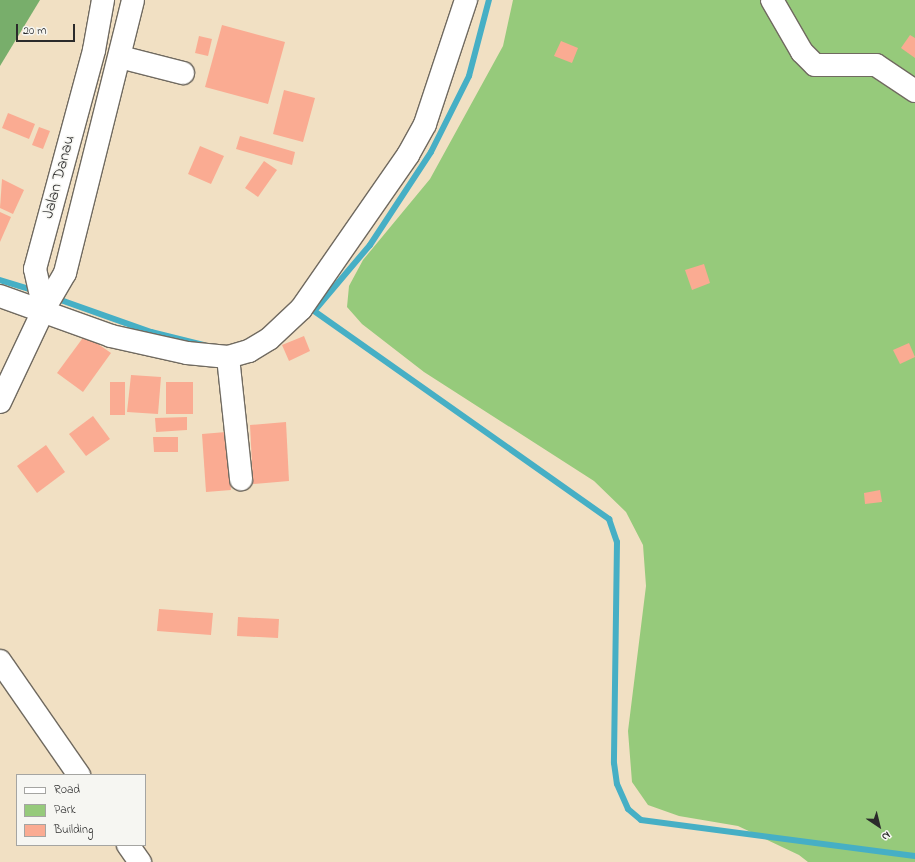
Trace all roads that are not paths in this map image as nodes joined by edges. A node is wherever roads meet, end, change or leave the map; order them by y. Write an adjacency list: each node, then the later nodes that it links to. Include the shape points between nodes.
1 (103, 0): 9 (street, Jalan Danau, via 94,50 35,269)
2 (133, 0): 5 (street, Jalan Danau)
3 (466, 0): 10 (street, via 425,124 408,155 305,304 269,339 249,351)
4 (772, 0): 7 (street, via 802,52 815,65 876,65)
5 (120, 57): 6 (street); 9 (street, Jalan Danau, via 65,274)
6 (183, 73)
7 (915, 91)
8 (0, 296): 9 (street)
9 (48, 296): 10 (street, via 148,346); 11 (street)
10 (228, 357): 12 (street)
11 (0, 402)
12 (240, 479)
13 (4, 668): 14 (street)
14 (78, 774)
15 (129, 846): 16 (street)
16 (140, 862)

